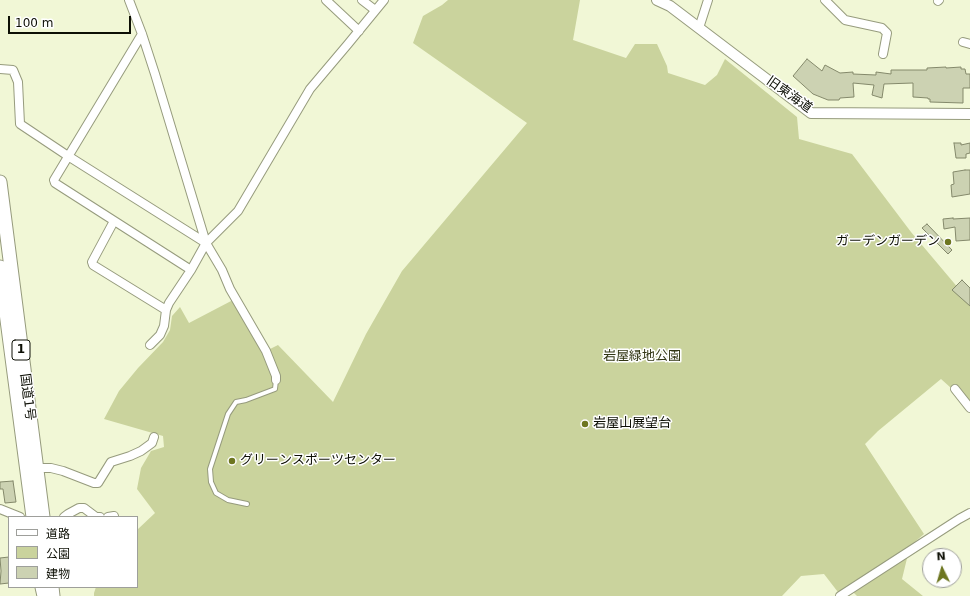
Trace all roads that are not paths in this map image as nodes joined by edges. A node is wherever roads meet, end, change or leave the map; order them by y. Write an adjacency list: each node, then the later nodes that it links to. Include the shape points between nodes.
1 (129, 0): 11 (street)
2 (326, 0): 10 (street)
3 (362, 0): 8 (street)
4 (384, 0): 8 (street)
5 (657, 0): 9 (street, 旧東海道, via 670,6)
6 (708, 0): 9 (street)
7 (825, 0): 12 (street, via 845,20 882,28 887,33)
8 (375, 10): 10 (street)
9 (699, 28): 14 (street, 旧東海道, via 811,113)
10 (358, 31): 18 (street, via 310,89 238,211)
11 (142, 34): 15 (street); 18 (street)
12 (883, 54)
13 (0, 69): 15 (street, via 13,70 18,82 20,124)
14 (970, 114)
15 (68, 156): 17 (street, via 54,180 55,183); 18 (street)
16 (0, 182): 28 (highway, 国道1号 / 1)
17 (114, 221): 20 (street); 21 (street, via 92,262 93,265)
18 (206, 243): 20 (street); 24 (street, via 266,351)
19 (0, 267): 22 (highway, 国道1号 / 1)
20 (191, 270): 21 (street)
21 (166, 310): 23 (street, via 160,335)
22 (3, 320): 32 (highway, 国道1号 / 1)
23 (150, 345)
24 (276, 380): 29 (lane, via 275,389 236,402 228,414 210,469 211,482 216,492 228,500)
25 (955, 389): 26 (street)
26 (970, 408)
27 (154, 437): 28 (street, via 152,443 141,451 110,462 98,483 51,468)
28 (36, 468): 32 (highway, 国道1号 / 1)
29 (247, 504)
30 (0, 509): 32 (street)
31 (970, 514): 35 (street)
32 (30, 516)
33 (65, 516): 34 (street, via 79,508 84,508)
34 (95, 516)
35 (840, 596)

